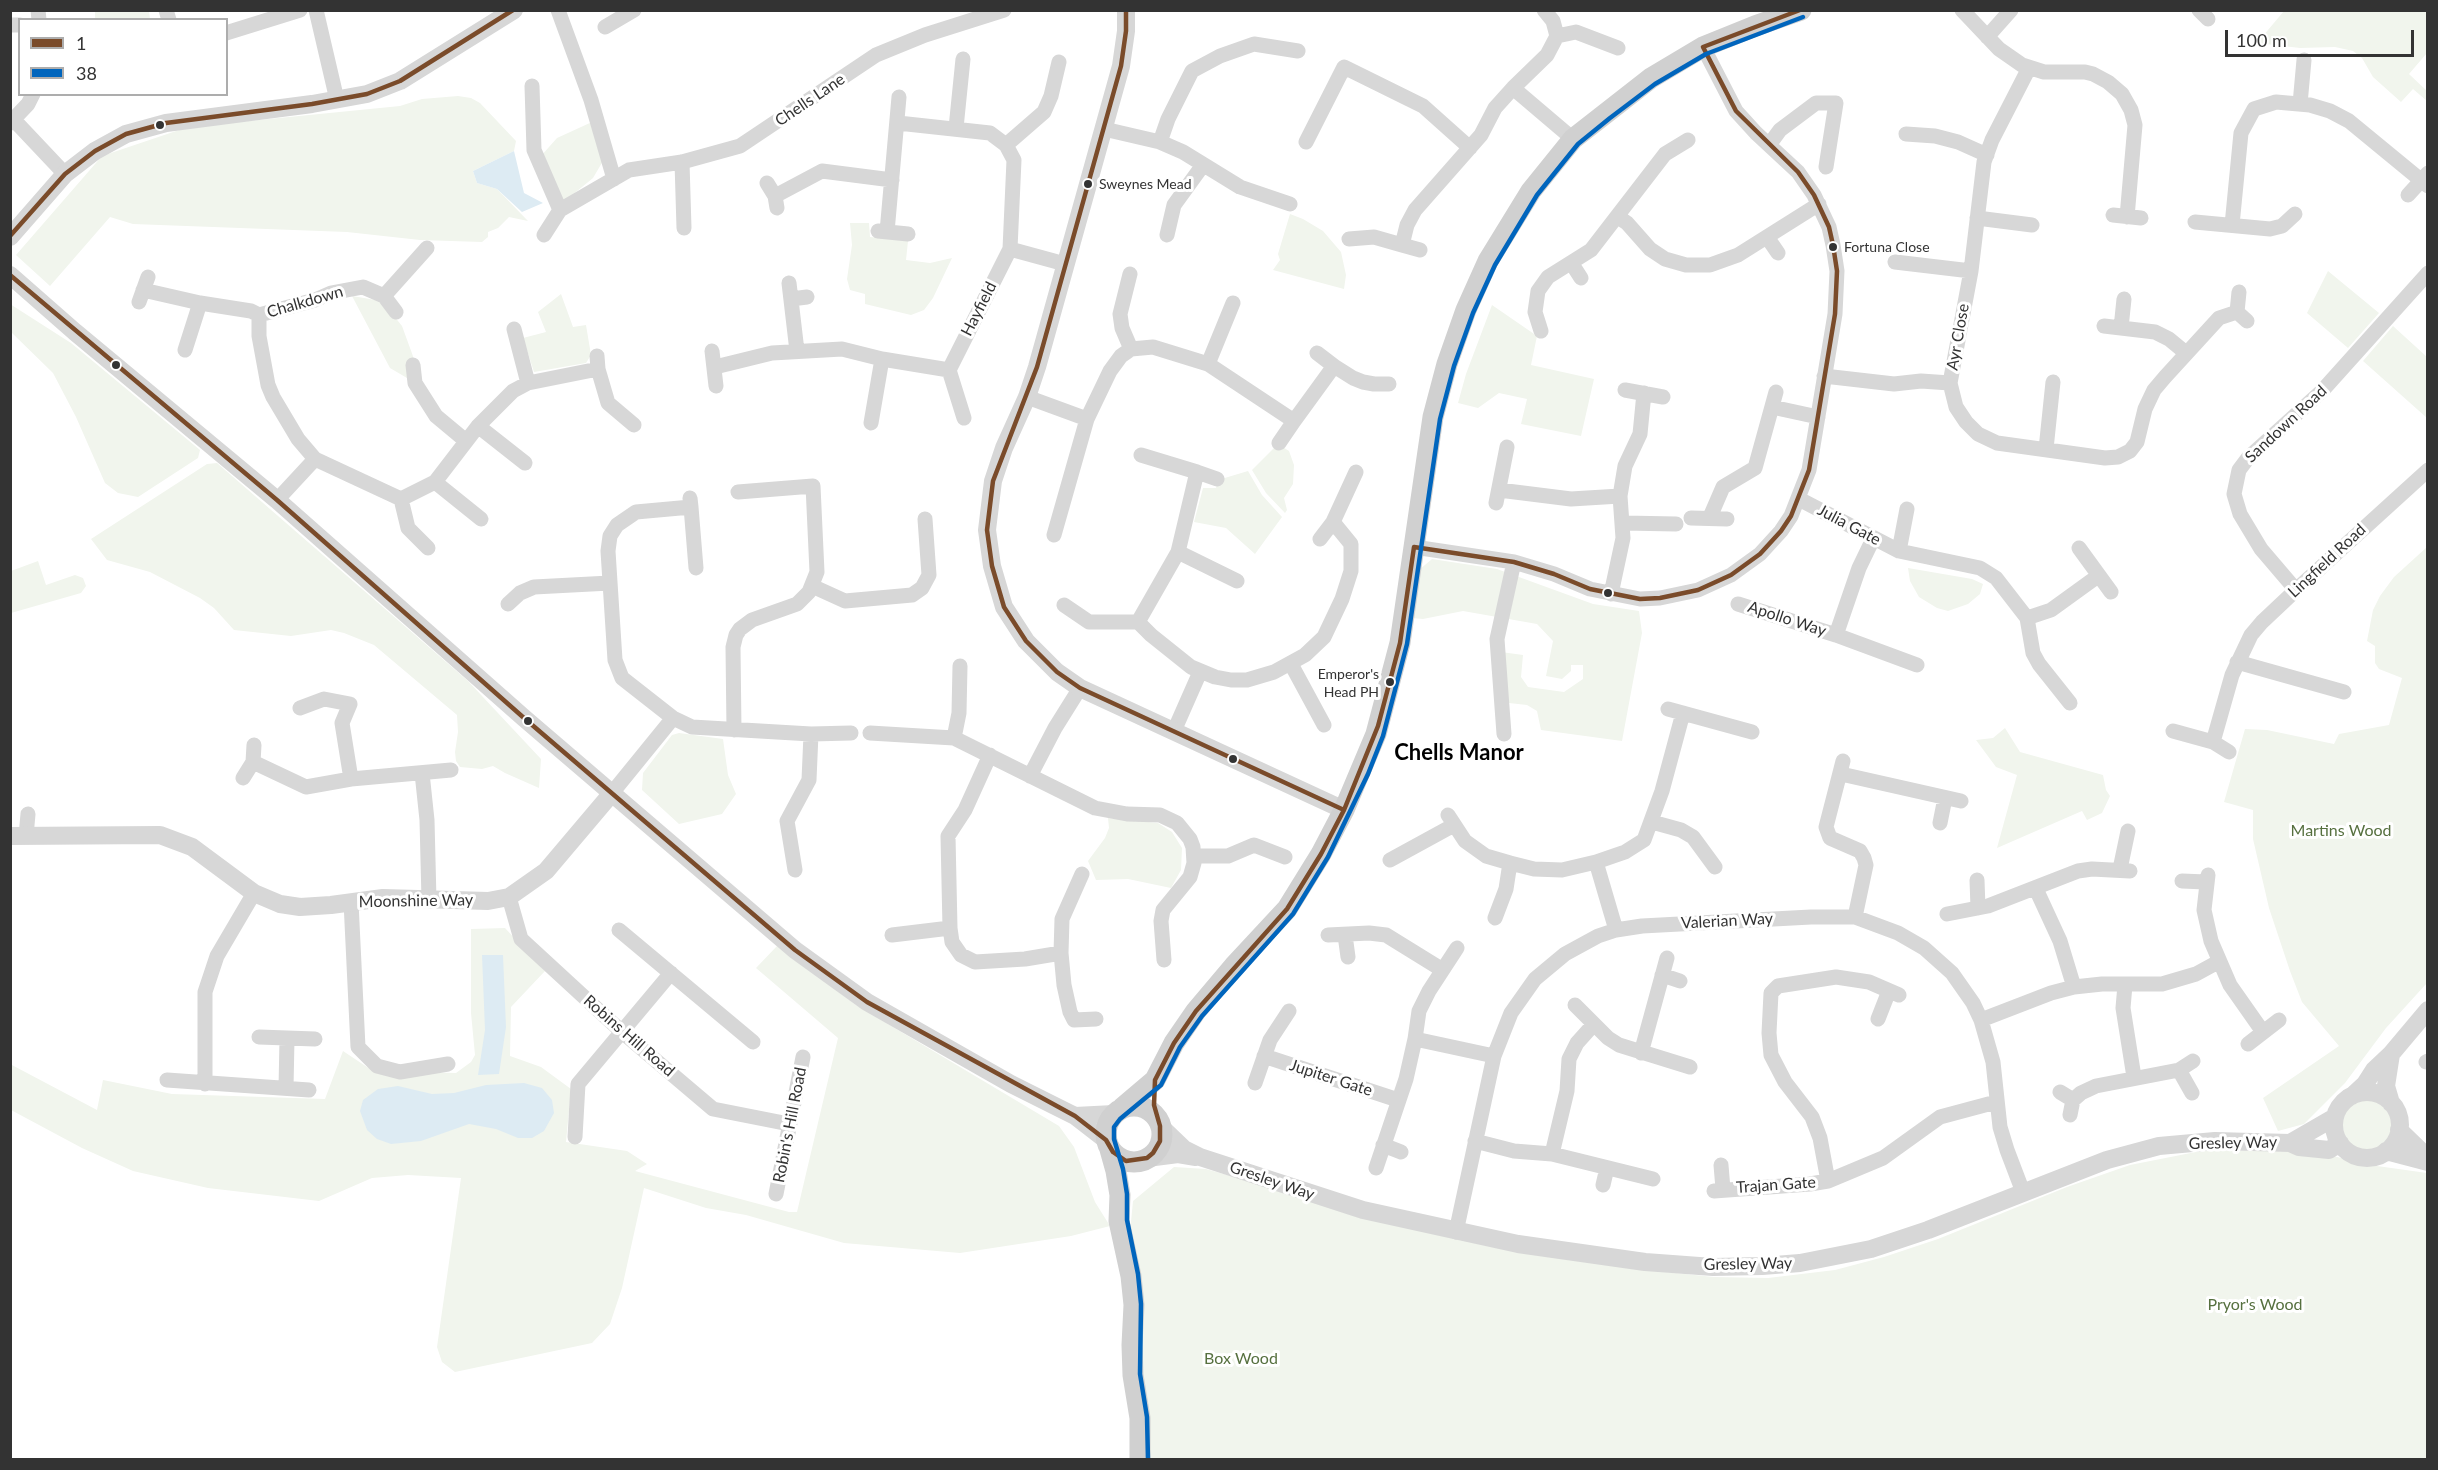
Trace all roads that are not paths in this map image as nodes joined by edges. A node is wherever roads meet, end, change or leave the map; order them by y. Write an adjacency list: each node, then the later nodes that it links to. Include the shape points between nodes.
1 (300, 10): 13 (street)
2 (316, 10): 27 (street)
3 (514, 10): 27 (street, via 400,81 367,94)
4 (558, 10): 46 (street, via 591,100)
5 (1004, 10): 42 (street, Chells Lane, via 876,55 740,146)
6 (1126, 10): 32 (street, via 1121,66)
7 (1544, 10): 14 (street, via 1553,21)
8 (1801, 10): 16 (main road)
9 (1962, 10): 15 (street)
10 (2011, 10): 15 (street)
11 (628, 11): 12 (street)
12 (605, 27)
13 (228, 32)
14 (1557, 36): 17 (street, via 1576,32); 24 (street, via 1547,55)
15 (1987, 37): 22 (street)
16 (1703, 47): 34 (main road, via 1651,78); 39 (street, via 1736,111)
17 (1618, 48)
18 (1298, 51): 36 (street, via 1254,44 1192,71)
19 (963, 59): 31 (street)
20 (2304, 60): 28 (street)
21 (1059, 62): 38 (street, via 1048,105)
22 (2029, 68): 41 (street, Ayr Close); 56 (street, via 2094,74 2115,87 2127,101 2135,125)
23 (532, 86): 53 (street, via 534,150)
24 (1513, 88): 34 (street); 40 (street)
25 (32, 96): 29 (street)
26 (899, 97): 30 (street)
27 (336, 99): 45 (street, via 148,127 108,143)
28 (2300, 104): 48 (street, via 2330,111 2349,121); 60 (street, via 2276,102 2254,109 2248,117 2241,133)
29 (12, 121): 45 (street)
30 (898, 123): 31 (street); 47 (street)
31 (956, 128): 38 (street, via 990,133)
32 (1104, 129): 36 (street); 75 (street)
33 (1905, 134): 41 (street, via 1958,141)
34 (1573, 139): 153 (main road, via 1531,191 1488,261 1466,310 1433,417)
35 (1679, 141): 55 (street, via 1659,161)
36 (1160, 142): 43 (street)
37 (1306, 142): 40 (street, via 1344,67 1423,106)
38 (1006, 145): 70 (street, Hayfield, via 1015,169)
39 (1769, 145): 44 (street, via 1780,130 1816,103 1836,103); 52 (street, via 1798,172)
40 (1470, 148): 68 (street, via 1415,210)
41 (1987, 155): 57 (street, Ayr Close)
42 (682, 162): 46 (street, Chells Lane, via 629,170); 61 (street)
43 (1203, 165): 51 (street, via 1240,187); 63 (street, via 1169,204)
44 (1826, 166)
45 (65, 174): 65 (street)
46 (614, 179): 53 (street, Chells Lane)
47 (892, 180): 50 (street, via 822,171); 62 (street, via 882,231)
48 (2425, 180): 49 (street)
49 (2408, 195)
50 (773, 196)
51 (1290, 204)
52 (1819, 204): 66 (street); 108 (street, via 1831,236 1837,271 1835,314)
53 (560, 210): 64 (street, Chells Lane)
54 (2295, 214): 60 (street, via 2282,226 2270,230)
55 (1618, 217): 66 (street, via 1657,254 1686,264 1720,263); 76 (street, via 1590,250)
56 (2127, 217)
57 (1977, 218): 59 (street); 78 (street, Ayr Close)
58 (2195, 222): 60 (street)
59 (2032, 225)
60 (2232, 225)
61 (684, 228)
62 (908, 234)
63 (1167, 235)
64 (544, 236)
65 (10, 237)
66 (1767, 237): 73 (street)
67 (1349, 239): 68 (street, via 1374,237)
68 (1402, 245): 72 (street)
69 (427, 248): 85 (street, via 417,270)
70 (1010, 249): 75 (street); 107 (street, Hayfield)
71 (1918, 249): 77 (street)
72 (1420, 250)
73 (1778, 253)
74 (1895, 262): 77 (street)
75 (1065, 264): 116 (street)
76 (1572, 264): 82 (street); 95 (street, via 1548,277 1538,291 1535,312)
77 (1917, 265): 78 (street)
78 (1971, 271): 111 (street, Ayr Close)
79 (2427, 273): 163 (street, Sandown Road, via 2322,391 2239,470 2234,494 2240,514 2261,549)
80 (1130, 274): 97 (street, via 1120,314)
81 (10, 275): 141 (street)
82 (1581, 278)
83 (144, 290): 88 (street, Chalkdown)
84 (2239, 292): 101 (street, Ayr Close, via 2242,316 2219,318)
85 (384, 296): 90 (street); 91 (street, Chalkdown, via 363,287)
86 (807, 297): 99 (street, via 790,291)
87 (2124, 298): 93 (street)
88 (200, 303): 91 (street, Chalkdown); 96 (street)
89 (1233, 303): 103 (street)
90 (396, 312)
91 (259, 315): 130 (street, Chalkdown, via 258,336 270,391 298,439)
92 (2104, 326): 93 (street)
93 (2121, 328): 101 (street, via 2162,334)
94 (514, 329): 110 (street)
95 (1541, 331)
96 (189, 348)
97 (1131, 349): 103 (street, via 1153,347); 121 (street, via 1120,356 1110,371)
98 (712, 351): 106 (street)
99 (796, 351): 102 (street, via 842,349); 106 (street)
100 (1317, 353): 105 (street)
101 (2186, 353): 128 (street, Ayr Close, via 2149,398 2140,437 2130,451 2112,458)
102 (882, 359): 107 (street); 118 (street)
103 (1208, 364): 122 (street)
104 (413, 365): 125 (street, via 409,386)
105 (1334, 366): 112 (street, via 1363,382); 122 (street)
106 (715, 367): 113 (street)
107 (949, 370): 120 (street, via 952,403)
108 (1824, 376): 111 (street, via 1894,384); 119 (street)
109 (2053, 382): 128 (street, via 2059,402)
110 (528, 383): 123 (street, via 598,362 608,403); 124 (street, via 500,402)
111 (1950, 383): 128 (street, Ayr Close, via 1956,407 1978,434 1997,443)
112 (1389, 384)
113 (716, 386)
114 (1625, 390): 115 (street)
115 (1644, 393): 117 (street); 138 (street, via 1640,434 1625,466)
116 (1027, 397): 121 (street); 177 (street, via 993,481 988,513 989,550 1004,607 1026,641 1057,672)
117 (1663, 397)
118 (877, 414)
119 (1818, 417): 140 (street, via 1809,470); 143 (street, via 1774,400 1755,468 1723,487)
120 (964, 418)
121 (1087, 419): 149 (street)
122 (1294, 421): 126 (street)
123 (634, 425)
124 (478, 426): 125 (street); 131 (street)
125 (466, 441): 136 (street)
126 (1279, 443)
127 (1507, 447): 138 (street, via 1498,496)
128 (2046, 449)
129 (1141, 455): 133 (street)
130 (315, 459): 139 (street, Chalkdown); 141 (street)
131 (525, 463)
132 (2427, 470): 163 (street, Lingfield Road)
133 (1197, 472): 135 (street); 156 (street)
134 (1356, 472): 147 (street)
135 (1217, 479)
136 (435, 482): 139 (street); 144 (street)
137 (738, 492): 162 (street, via 813,486 817,572)
138 (1620, 496): 148 (street)
139 (401, 499): 152 (street, via 408,528)
140 (1799, 499): 151 (street, Julia Gate); 165 (street, via 1781,531 1760,554 1714,584 1660,598)
141 (277, 500): 204 (street)
142 (1907, 509): 155 (street, Julia Gate)
143 (1710, 517): 146 (street); 148 (street)
144 (481, 519)
145 (925, 519): 162 (street, via 929,575 922,588 912,595 845,601)
146 (1727, 519)
147 (1333, 522): 150 (street); 173 (street, via 1351,544 1351,571 1324,638)
148 (1624, 523): 165 (street)
149 (1054, 535)
150 (1320, 539)
151 (1874, 539): 155 (street, Julia Gate); 171 (street, Apollo Way, via 1859,568)
152 (428, 548)
153 (1414, 548): 157 (street); 205 (main road, via 1400,643 1376,734)
154 (2079, 548): 159 (street)
155 (1899, 551): 169 (street, Julia Gate, via 1980,567 1996,578)
156 (1178, 552): 160 (street); 170 (street)
157 (1514, 562): 165 (street); 192 (street, via 1497,639)
158 (696, 568): 161 (street, via 690,503 636,512 617,525 609,543)
159 (2098, 576): 164 (street); 169 (street, via 2051,610)
160 (1237, 581)
161 (610, 583): 166 (street, via 534,587 520,592); 183 (street, via 619,673 626,683)
162 (812, 586): 185 (street, via 796,604 752,620 736,635 732,647)
163 (2296, 590): 172 (street, Lingfield Road, via 2251,635)
164 (2111, 592)
165 (1611, 594)
166 (508, 604)
167 (1738, 604): 171 (street, Apollo Way)
168 (1064, 605): 170 (street, via 1089,622)
169 (2027, 618): 178 (street, Julia Gate, via 2033,653)
170 (1138, 622): 176 (street)
171 (1836, 635): 174 (street, Apollo Way)
172 (2237, 662): 179 (street); 194 (street, Lingfield Road)
173 (1290, 663): 176 (street, via 1264,676 1240,681); 184 (street)
174 (1917, 665)
175 (960, 666): 193 (street)
176 (1200, 672): 186 (street)
177 (1080, 688): 186 (street); 201 (street)
178 (2068, 692)
179 (2344, 692)
180 (300, 708): 203 (street, via 324,699 350,704 342,723)
181 (1668, 710): 182 (street)
182 (1683, 713): 188 (street); 207 (street)
183 (673, 718): 185 (street, via 692,728); 204 (street)
184 (1324, 724)
185 (734, 730): 190 (street)
186 (1174, 731): 205 (street)
187 (2173, 731): 194 (street)
188 (1752, 732)
189 (870, 733): 193 (street)
190 (811, 734): 191 (street); 217 (street, via 809,780 787,821 783,853)
191 (851, 734)
192 (1504, 734)
193 (954, 738): 197 (street)
194 (2213, 742): 196 (street)
195 (254, 745): 198 (street)
196 (2229, 752)
197 (990, 755): 201 (street); 230 (street, via 965,810 948,836)
198 (253, 762): 202 (street); 203 (street, via 306,787)
199 (451, 770): 200 (street)
200 (422, 773): 203 (street); 224 (street)
201 (1030, 776): 211 (street, via 1095,808 1172,819 1186,832)
202 (243, 778)
203 (351, 778)
204 (612, 793): 223 (street, Moonshine Way, via 546,871); 287 (street, via 795,950 867,1002)
205 (1344, 810): 275 (main road, via 1299,892 1196,1011)
206 (28, 814): 210 (street)
207 (1652, 822): 214 (street, via 1637,846); 216 (street, via 1693,837)
208 (1940, 824): 228 (street, via 1953,799 1842,768 1826,827 1830,838 1860,851 1864,858 1866,865)
209 (2128, 831): 221 (street, via 2125,870 2078,871)
210 (18, 836): 222 (street, Moonshine Way, via 160,835 192,847)
211 (1194, 856): 212 (street, via 1228,856 1254,844); 240 (street, via 1190,877 1162,915)
212 (1285, 857)
213 (1390, 860): 215 (street, via 1451,820 1465,841 1486,856)
214 (1596, 862): 215 (street, via 1562,870); 232 (street)
215 (1510, 863): 229 (street)
216 (1715, 867)
217 (795, 870)
218 (1082, 874): 237 (street, via 1062,919)
219 (1977, 880): 226 (street)
220 (2182, 881): 241 (street, via 2207,878 2204,910)
221 (2036, 889): 226 (street); 247 (street, via 2060,941)
222 (254, 893): 225 (street, Moonshine Way, via 300,907); 277 (street, via 217,956 205,992)
223 (509, 897): 224 (street, Moonshine Way, via 488,901); 256 (street, Robins Hill Road, via 521,939)
224 (429, 900): 225 (street, Moonshine Way, via 383,898)
225 (351, 902): 270 (street, via 358,1047 377,1066 400,1072)
226 (1978, 908): 227 (street)
227 (1947, 914)
228 (1855, 917): 232 (street, Valerian Way, via 1811,916); 253 (street, Valerian Way, via 1898,933 1931,954 1962,987)
229 (1495, 918)
230 (950, 928): 233 (street); 237 (street, via 952,942 961,954 975,962)
231 (619, 930): 243 (street)
232 (1616, 930): 267 (street, Valerian Way, via 1565,954 1535,979 1511,1013)
233 (892, 935)
234 (1328, 935): 235 (street)
235 (1345, 935): 238 (street); 242 (street, via 1386,935)
236 (1457, 948): 242 (street)
237 (1061, 953): 252 (street, via 1064,985 1074,1020)
238 (1348, 957)
239 (1667, 958): 244 (street)
240 (1164, 960)
241 (2218, 962): 246 (street, via 2179,980); 257 (street)
242 (1441, 969): 261 (street, via 1419,1011)
243 (671, 974): 256 (street); 262 (street)
244 (1662, 975): 245 (street); 264 (street)
245 (1680, 981)
246 (2125, 985): 247 (street); 273 (street, via 2123,1008)
247 (2074, 987): 253 (street)
248 (1575, 1005): 255 (street)
249 (2427, 1010): 265 (street)
250 (1289, 1011): 266 (street)
251 (1878, 1018): 308 (street, Trajan Gate, via 1894,993 1857,979 1836,976 1778,986 1771,993 1771,1054 1785,1082 1812,1117)
252 (1096, 1019)
253 (1981, 1020): 283 (street, Valerian Way, via 1993,1062)
254 (2279, 1020): 257 (street)
255 (1594, 1024): 264 (street, via 1619,1045); 300 (street, via 1576,1043 1569,1059 1567,1091)
256 (621, 1031): 290 (street, Robins Hill Road, via 713,1109); 292 (street, via 578,1084)
257 (2263, 1032): 263 (street)
258 (260, 1037): 259 (street)
259 (287, 1039): 260 (street); 278 (street)
260 (315, 1039)
261 (1415, 1039): 267 (street); 282 (street)
262 (753, 1042)
263 (2248, 1044)
264 (1641, 1053): 271 (street)
265 (2391, 1054): 281 (street); 285 (street, via 2386,1086)
266 (1264, 1056): 276 (street); 282 (street, Jupiter Gate)
267 (1494, 1056): 293 (street, Valerian Way)
268 (803, 1057): 290 (street, Robin's Hill Road)
269 (2193, 1061): 272 (street)
270 (448, 1064)
271 (1690, 1067)
272 (2179, 1070): 273 (street); 280 (street)
273 (2134, 1077): 284 (street, via 2096,1086)
274 (167, 1080): 277 (street)
275 (1155, 1080): 286 (main road); 289 (main road, via 1154,1105)
276 (1255, 1083)
277 (205, 1084): 278 (street)
278 (286, 1088): 279 (street)
279 (309, 1090)
280 (2192, 1093)
281 (2352, 1096): 285 (street, via 2373,1093); 288 (street, via 2338,1108)
282 (1398, 1100): 297 (street)
283 (1996, 1102): 308 (street, Trajan Gate, via 1940,1117 1883,1158); 310 (street, Valerian Way, via 2007,1150)
284 (2067, 1103)
285 (2391, 1103): 291 (street, via 2400,1120)
286 (1118, 1111): 287 (street); 289 (main road, via 1139,1106 1152,1113); 294 (main road, via 1107,1125)
287 (1075, 1116): 294 (street)
288 (2335, 1117): 295 (street, Gresley Way); 296 (street)
289 (1159, 1123): 301 (street, Gresley Way, via 1184,1149); 302 (main road, via 1160,1141)
290 (789, 1124): 311 (street, Robin's Hill Road)
291 (2399, 1130): 298 (street); 303 (street)
292 (575, 1137)
293 (1475, 1141): 300 (street, via 1514,1151); 313 (street, Valerian Way)
294 (1108, 1143): 302 (main road, via 1115,1155 1126,1161); 312 (main road)
295 (2290, 1143): 296 (street, Gresley Way, via 2329,1150); 310 (street, Gresley Way, via 2215,1140 2159,1146 2106,1160)
296 (2340, 1143): 298 (street, via 2347,1151 2367,1158)
297 (1383, 1145): 299 (street); 305 (street)
298 (2386, 1151): 303 (street)
299 (1401, 1152)
300 (1552, 1154): 306 (street)
301 (1200, 1157): 302 (street, Gresley Way, via 1178,1154); 313 (street, Gresley Way, via 1315,1196)
302 (1144, 1159): 312 (main road, via 1125,1182)
303 (2427, 1160)
304 (1721, 1165): 308 (street, Trajan Gate, via 1718,1190)
305 (1376, 1168)
306 (1607, 1168): 307 (street); 309 (street)
307 (1653, 1179)
308 (1828, 1181)
309 (1603, 1185)
310 (2024, 1192): 313 (street, Gresley Way, via 1871,1249 1762,1266 1645,1262 1518,1245)
311 (776, 1194)
312 (1120, 1195): 314 (main road, via 1119,1221 1134,1305 1132,1355 1140,1418)
313 (1456, 1232)
314 (1140, 1460)

